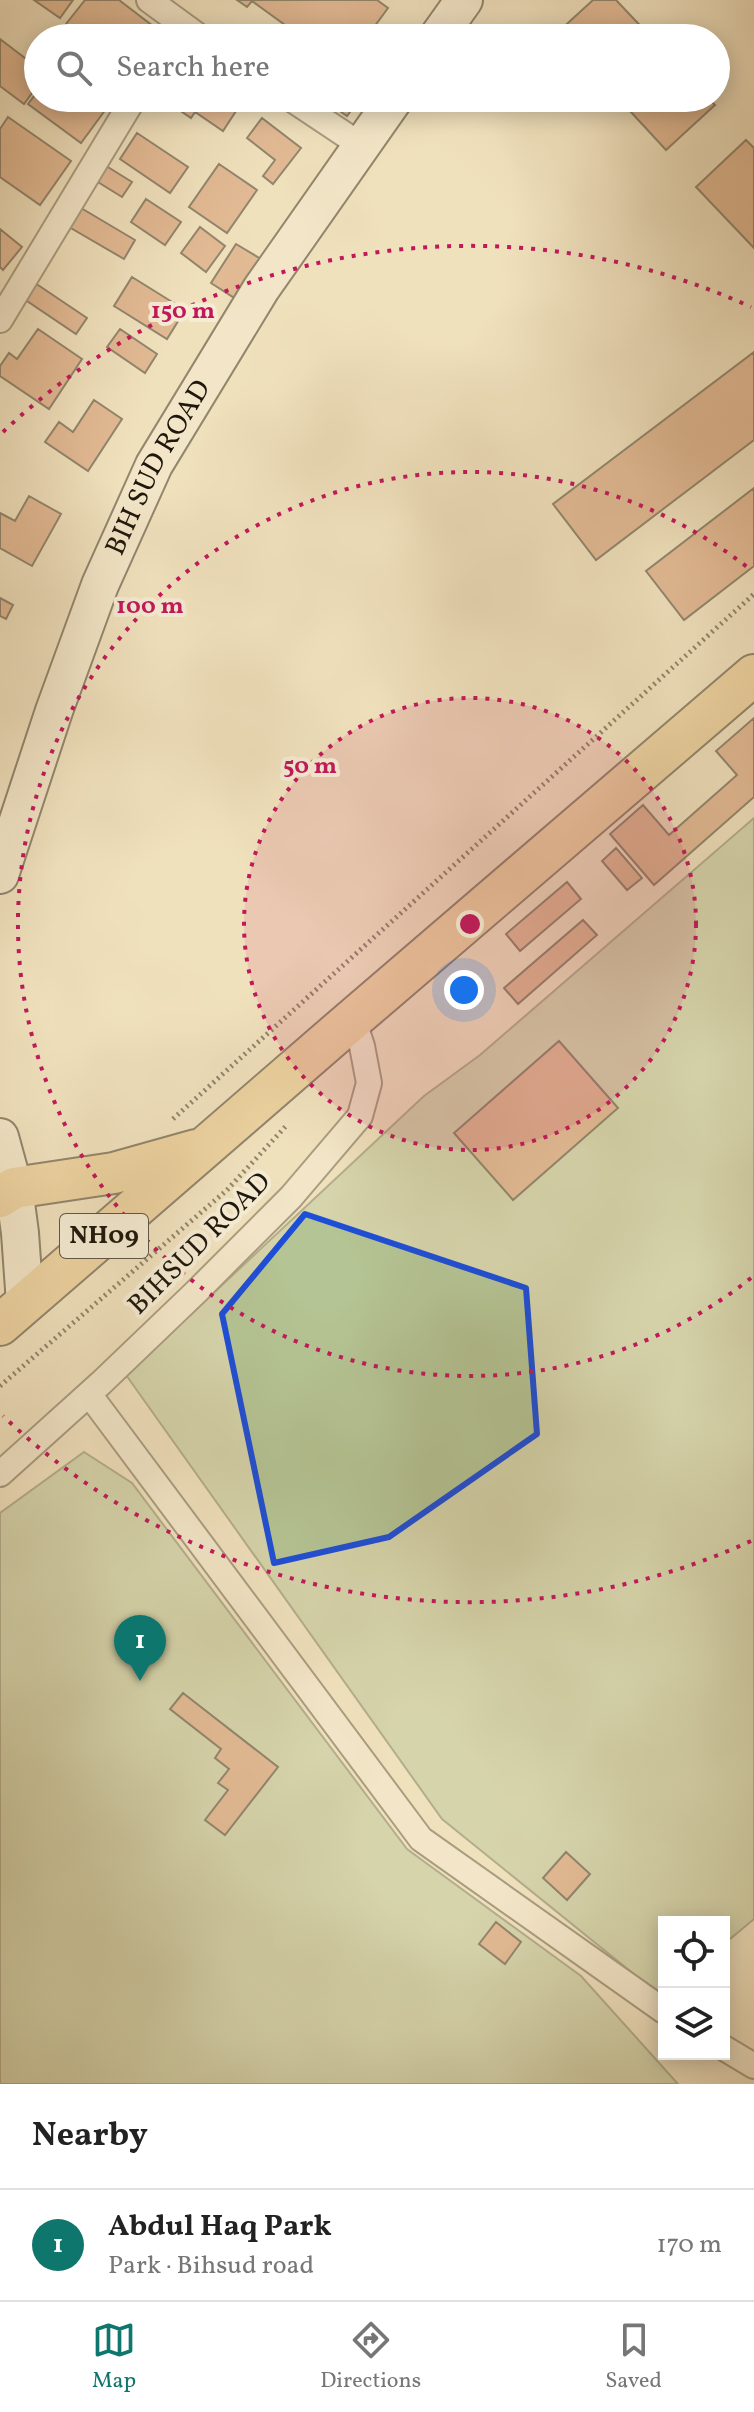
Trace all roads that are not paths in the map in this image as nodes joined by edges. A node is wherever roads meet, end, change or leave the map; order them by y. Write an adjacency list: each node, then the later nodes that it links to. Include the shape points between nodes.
1 (149, 0): 3 (street)
2 (464, 0): 4 (main road)
3 (169, 24)
4 (447, 24)
5 (126, 112): 9 (street)
6 (311, 112): 8 (street)
7 (385, 112): 8 (main road, BIH SUD ROAD)
8 (362, 146): 11 (main road, BIH SUD ROAD, via 261,289 154,465 100,585)
9 (0, 320)
10 (754, 675): 12 (main road, NH09)
11 (0, 875)
12 (353, 1019): 14 (main road, NH09); 17 (street, BIHSUD ROAD, via 369,1083 360,1116 291,1197)
13 (0, 1137): 15 (main road)
14 (208, 1147): 15 (main road, NH09, via 114,1173); 16 (main road, NH09)
15 (7, 1192): 16 (main road, via 20,1233)
16 (13, 1314)
17 (89, 1394): 18 (street, BIHSUD ROAD); 19 (street, via 421,1839)
18 (0, 1474)
19 (658, 2007)
20 (730, 2052): 21 (street)
21 (754, 2066)

